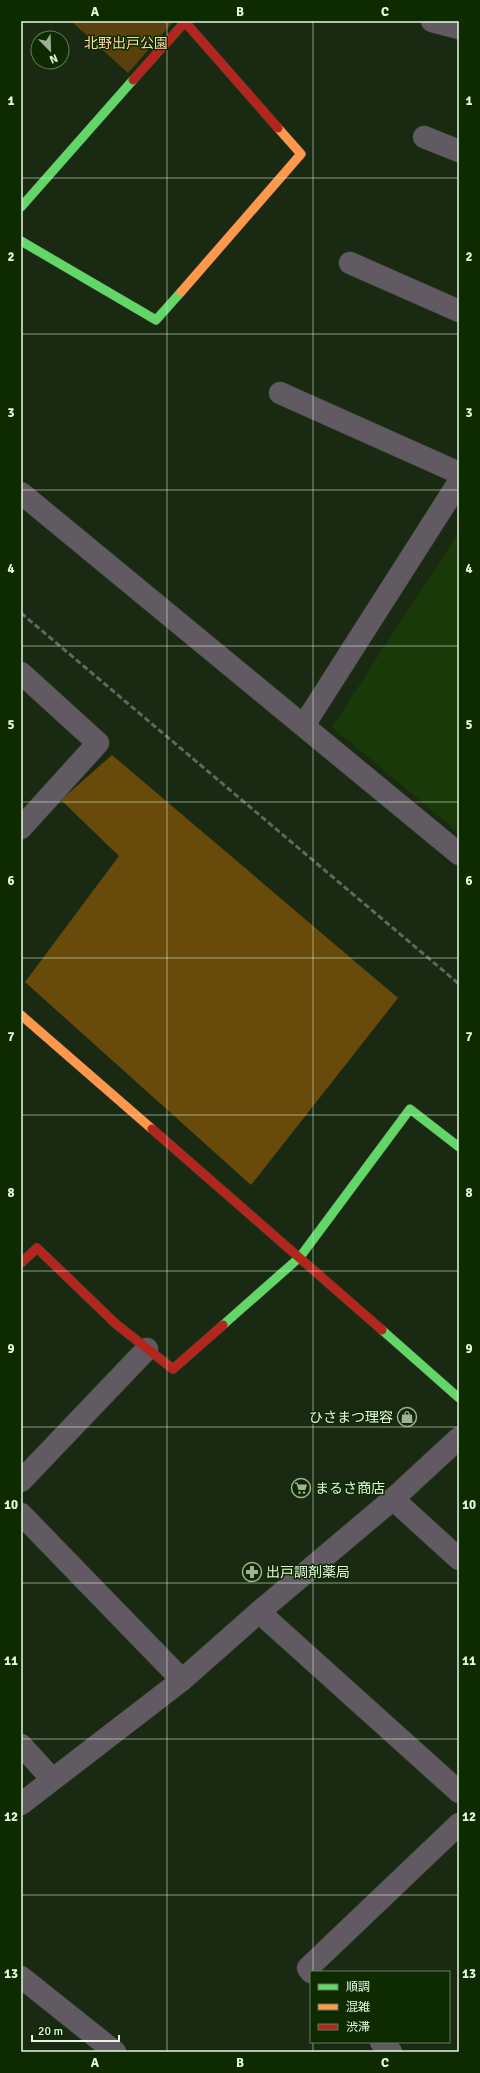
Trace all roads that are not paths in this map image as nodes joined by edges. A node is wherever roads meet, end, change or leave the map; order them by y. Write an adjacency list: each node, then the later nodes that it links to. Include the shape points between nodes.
1 (432, 21): 2 (street)
2 (459, 28)
3 (424, 137): 4 (street)
4 (459, 151)
5 (21, 207): 6 (street, via 185,22 300,154 156,320)
6 (21, 241)
7 (350, 263): 8 (street)
8 (459, 311)
9 (280, 393): 10 (street)
10 (459, 473)
11 (459, 482): 14 (street)
12 (21, 493): 14 (street)
13 (21, 674): 15 (street, via 98,742)
14 (304, 725): 16 (street)
15 (21, 828)
16 (459, 854)
17 (21, 1015): 19 (street)
18 (459, 1147): 19 (street, via 410,1109)
19 (300, 1256): 21 (street, via 173,1369); 22 (street)
20 (21, 1263): 21 (street, via 37,1248 116,1324)
21 (147, 1349): 24 (street)
22 (459, 1398)
23 (459, 1438): 25 (street)
24 (21, 1481)
25 (393, 1499): 27 (street); 28 (street)
26 (21, 1514): 29 (street)
27 (459, 1559)
28 (259, 1612): 29 (street); 32 (street)
29 (182, 1680): 31 (street)
30 (21, 1745): 31 (street)
31 (52, 1779): 33 (street)
32 (459, 1792)
33 (21, 1804)
34 (459, 1824): 35 (street, via 308,1968)
35 (310, 1971)
36 (21, 1977): 38 (street)
37 (382, 2043): 39 (street)
38 (115, 2052)
39 (391, 2052)

